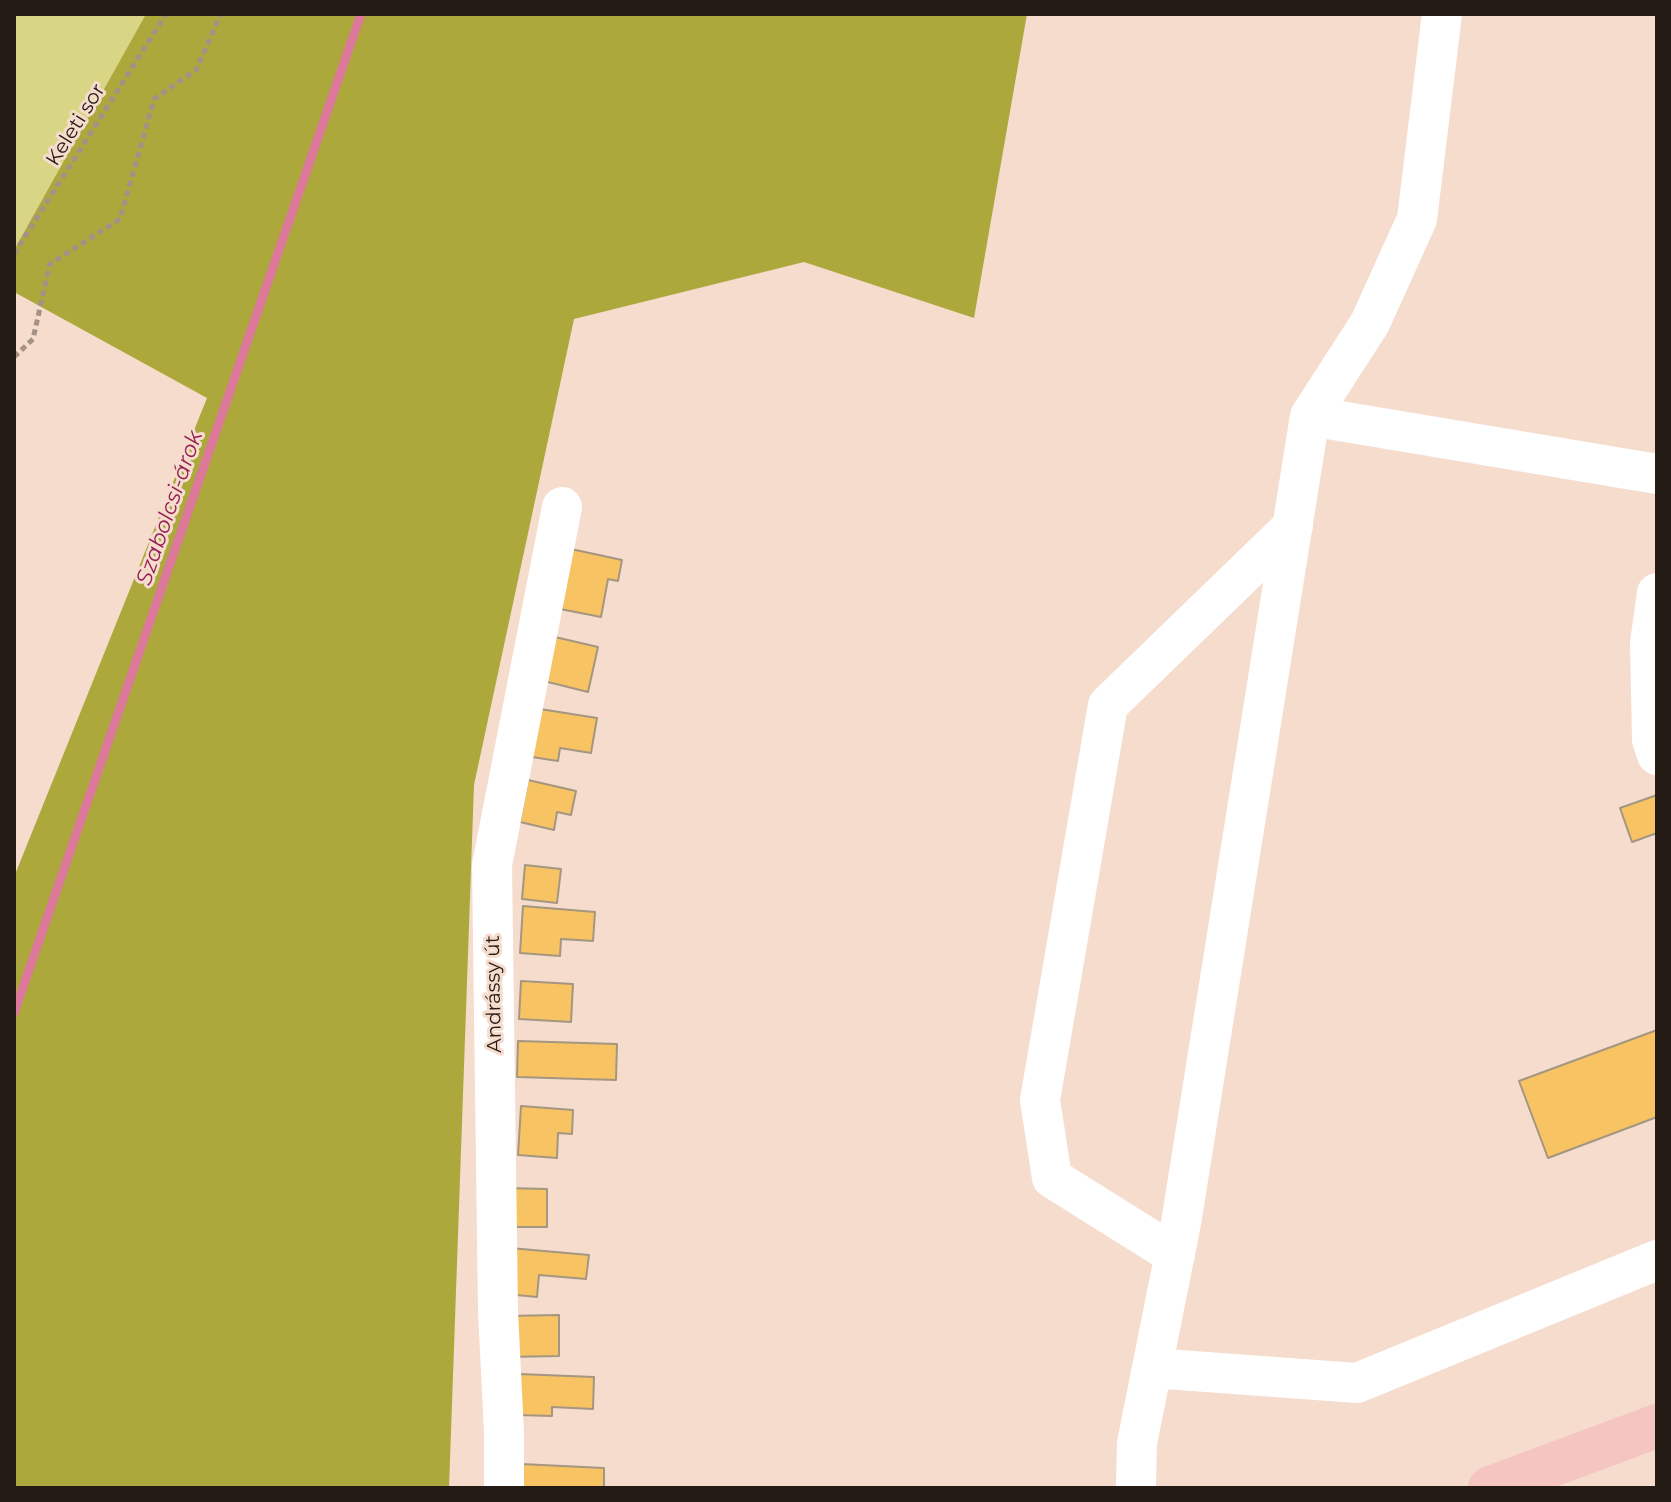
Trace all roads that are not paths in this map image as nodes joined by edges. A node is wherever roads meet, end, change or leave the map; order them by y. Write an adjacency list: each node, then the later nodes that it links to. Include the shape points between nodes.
1 (1442, 14): 2 (street, via 1417,219 1370,323)
2 (1310, 416): 3 (street); 5 (street)
3 (1657, 474)
4 (562, 507): 13 (street, Andrássy út, via 492,865)
5 (1293, 526): 8 (street); 8 (street, via 1108,705 1040,1100 1052,1178)
6 (1657, 593): 7 (street, via 1650,643 1652,740)
7 (1657, 755)
8 (1175, 1255): 10 (street)
9 (1657, 1260): 10 (street, via 1357,1383)
10 (1152, 1368): 14 (street, via 1137,1443)
11 (1657, 1426): 12 (main road)
12 (1557, 1477): 15 (main road)
13 (504, 1488)
14 (1136, 1488)
15 (1490, 1488)

